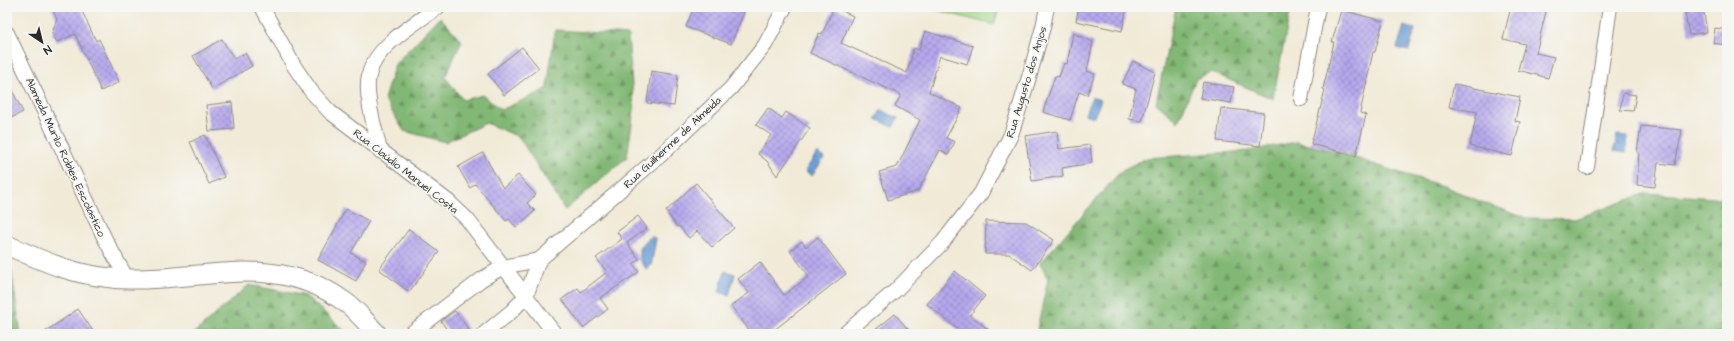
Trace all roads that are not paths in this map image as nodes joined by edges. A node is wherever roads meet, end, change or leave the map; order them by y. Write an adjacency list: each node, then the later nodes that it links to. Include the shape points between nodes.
1 (262, 7): 9 (street, Rua Claúdio Manuel Costa, via 294,66 311,91 330,112)
2 (438, 7): 9 (street, via 392,41 378,55 369,74 368,92)
3 (785, 7): 12 (street, Rua Guilherme de Almeida, via 765,45 731,88 663,153)
4 (1047, 7): 20 (street, Rua Augusto dos Anjos, via 1011,135 981,193 942,243 896,290)
5 (1318, 7): 8 (street)
6 (1610, 7): 10 (street)
7 (7, 33): 14 (street, Alameda Murilo Robles Escolastico, via 105,239)
8 (1301, 99)
9 (380, 151): 13 (street, Rua Claúdio Manuel Costa, via 449,202 466,219)
10 (1587, 167)
11 (7, 245): 14 (street, via 44,262 81,274)
12 (539, 260): 13 (street, Rua Guilherme de Almeida); 15 (street, Rua Guilherme de Almeida)
13 (503, 267): 15 (street, Rua Claúdio Manuel Costa); 17 (street, Rua Guilherme de Almeida, via 482,279)
14 (127, 279): 16 (street, via 245,272 274,273 315,285 345,302)
15 (526, 296): 18 (street, via 512,312); 19 (street, Rua Claúdio Manuel Costa)
16 (377, 334)
17 (410, 334)
18 (484, 334)
19 (555, 334)
20 (844, 334)

